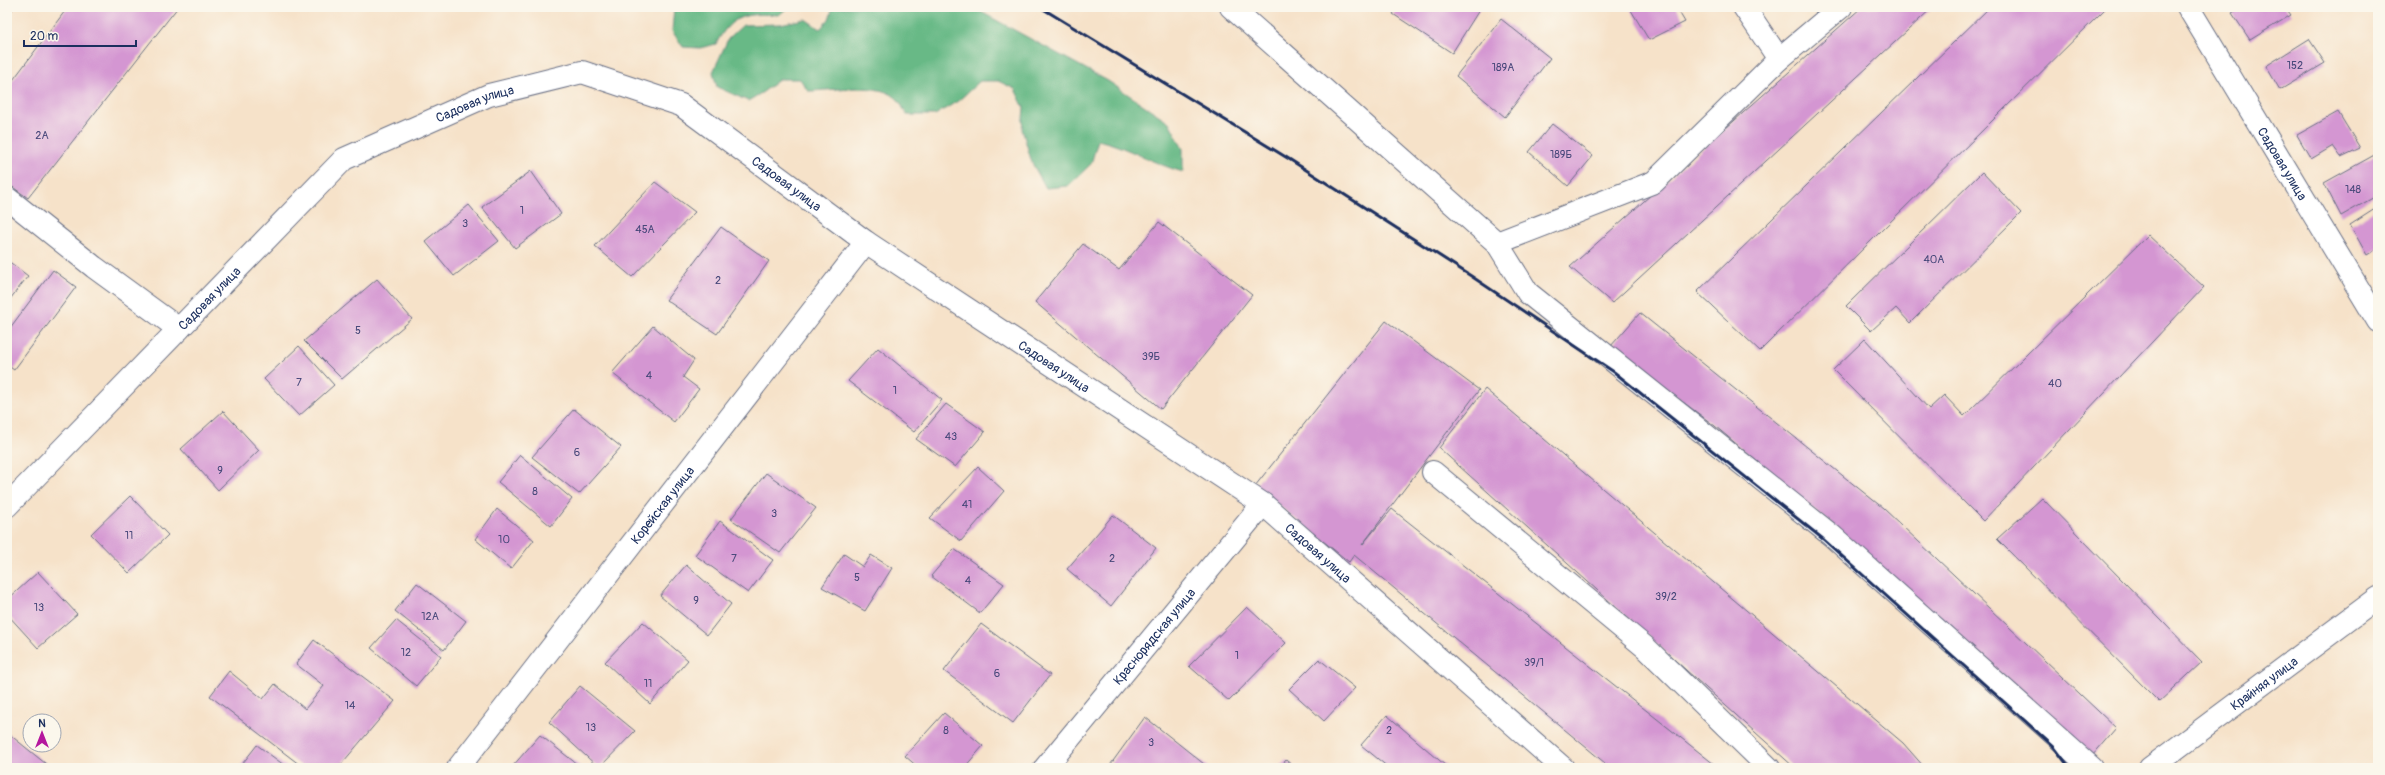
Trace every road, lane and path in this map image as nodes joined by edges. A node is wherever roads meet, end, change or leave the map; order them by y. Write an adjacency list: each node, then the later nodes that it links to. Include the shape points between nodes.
1 (1231, 7): 8 (street)
2 (1744, 7): 5 (street)
3 (1842, 7): 5 (street)
4 (2188, 7): 9 (street, Садовая улица)
5 (1779, 59): 8 (street, via 1654,182)
6 (7, 198): 10 (street)
7 (866, 242): 10 (street, Садовая улица, via 681,106 582,72 489,95 344,159); 12 (street, Садовая улица); 16 (street, Корейская улица)
8 (1497, 243): 19 (street, via 1528,294 1832,535)
9 (2378, 321)
10 (179, 330): 13 (street, Садовая улица)
11 (1433, 472): 18 (street, via 1645,647)
12 (1263, 504): 15 (street, Садовая улица); 17 (street, Краснорядская улица)
13 (7, 506)
14 (2378, 598): 20 (street, Крайняя улица)
15 (1557, 766)
16 (458, 768)
17 (1045, 768)
18 (1769, 768)
19 (2092, 768)
20 (2150, 768)

